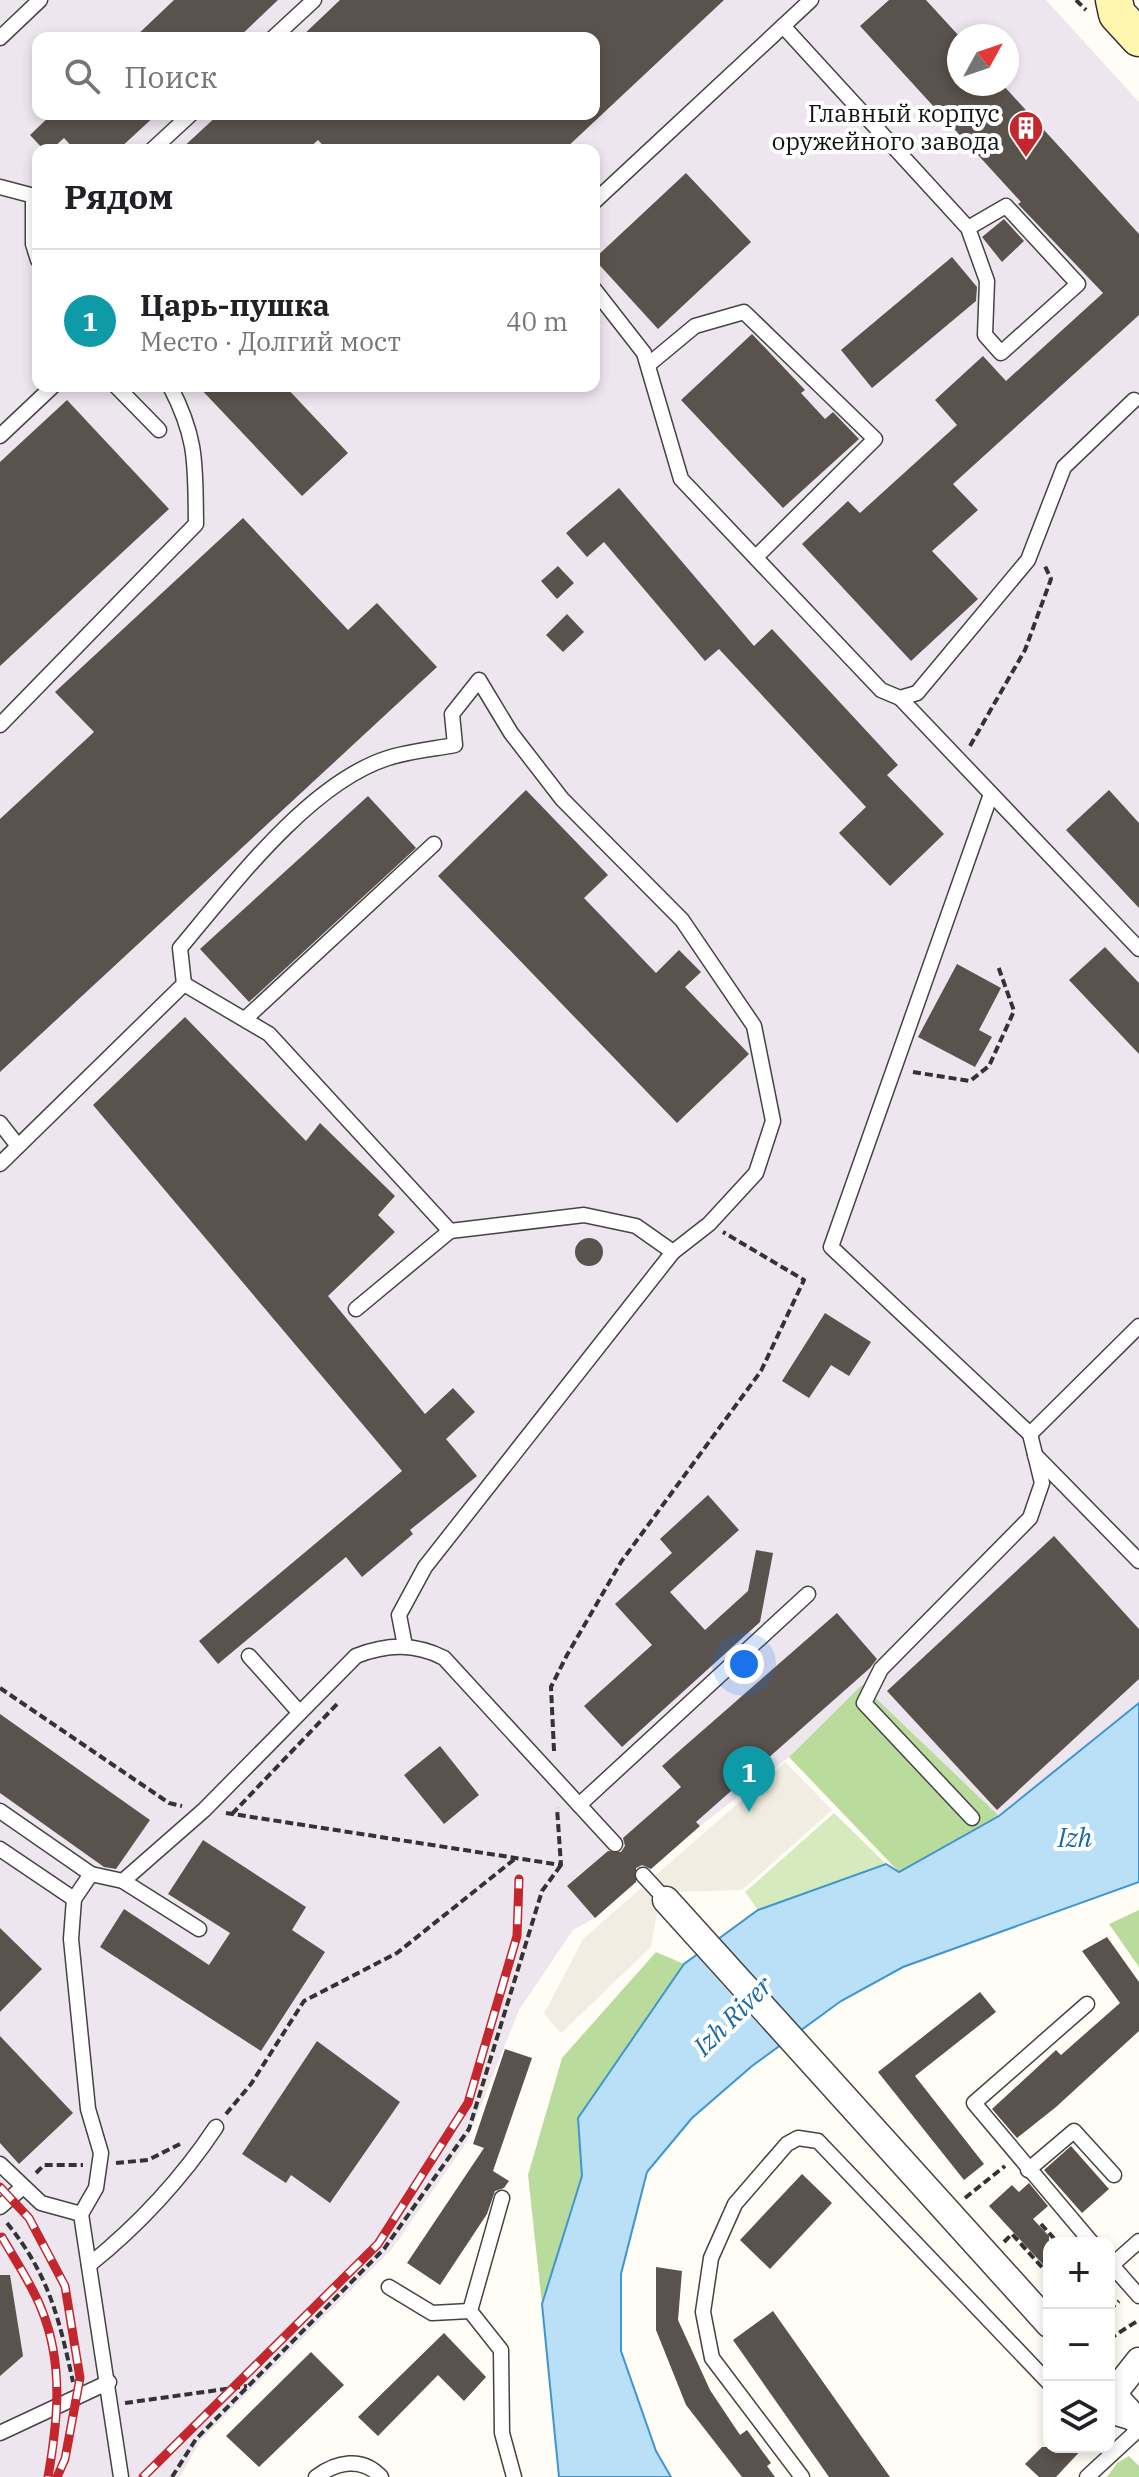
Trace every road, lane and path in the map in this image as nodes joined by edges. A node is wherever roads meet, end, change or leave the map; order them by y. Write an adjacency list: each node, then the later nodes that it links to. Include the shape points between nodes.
1 (40, 0): 6 (lane)
2 (314, 0): 5 (lane)
3 (811, 0): 4 (lane)
4 (783, 26): 11 (lane); 12 (lane)
5 (279, 32)
6 (0, 38)
7 (184, 120): 8 (lane)
8 (158, 144)
9 (0, 187): 10 (lane)
10 (32, 195)
11 (600, 196)
12 (968, 228): 12 (lane, via 987,281 985,335 1001,353 1078,284 1006,206)
13 (600, 297): 14 (lane)
14 (648, 365): 22 (lane, via 681,479); 22 (lane, via 695,326 744,312 875,439)
15 (47, 392): 20 (lane)
16 (122, 392): 19 (lane)
17 (173, 392): 24 (lane, via 189,421 196,524)
18 (1134, 400): 21 (lane, via 1064,467)
19 (159, 430)
20 (0, 436)
21 (1035, 542): 23 (lane, via 1028,560 917,693); 25 (path, via 1051,579 1025,650)
22 (756, 557): 23 (lane, via 881,690)
23 (900, 698): 25 (lane)
24 (0, 725)
25 (961, 762): 26 (lane)
26 (991, 794): 28 (lane); 32 (lane)
27 (434, 844): 31 (lane)
28 (1139, 949)
29 (998, 966): 32 (path, via 1014,1011 989,1066 970,1081)
30 (184, 984): 31 (lane); 34 (lane); 36 (lane, via 180,948 250,866 323,792 387,758 455,745 452,714 479,680 511,733 562,799 682,920 754,1026 773,1121 756,1173)
31 (245, 1019): 37 (lane, via 269,1034)
32 (895, 1068): 41 (lane, via 831,1247)
33 (0, 1123): 34 (lane)
34 (18, 1146): 35 (lane)
35 (0, 1164)
36 (709, 1224): 38 (lane); 50 (path, via 804,1280 761,1371 621,1562 551,1687)
37 (450, 1231): 38 (lane, via 584,1215 636,1226); 39 (lane)
38 (673, 1252): 45 (lane, via 425,1567 399,1615)
39 (356, 1309)
40 (1139, 1326): 41 (lane)
41 (1030, 1434): 42 (lane)
42 (1035, 1454): 43 (lane); 55 (lane, via 1042,1483 1030,1518 881,1669 864,1703)
43 (1139, 1561)
44 (808, 1594): 51 (lane)
45 (405, 1646): 49 (lane, via 356,1656); 50 (lane, via 424,1647 444,1658)
46 (249, 1656): 49 (lane)
47 (0, 1688): 52 (path, via 169,1803)
48 (348, 1692): 54 (path)
49 (299, 1712): 52 (lane)
50 (555, 1779): 51 (lane); 59 (path)
51 (579, 1805): 56 (lane)
52 (204, 1810): 54 (path); 62 (lane)
53 (0, 1811): 60 (lane)
54 (232, 1814): 58 (path)
55 (972, 1818)
56 (615, 1844)
57 (0, 1849): 63 (lane)
58 (516, 1858): 59 (path); 67 (path, via 397,1953 304,2001 251,2084)
59 (561, 1865): 101 (path, via 542,1891 469,2129 384,2249 196,2439)
60 (91, 1874): 62 (lane); 63 (lane)
61 (643, 1875): 64 (lane)
62 (123, 1881): 65 (lane)
63 (74, 1899): 70 (lane, via 71,1939 88,2109 101,2153)
64 (666, 1900): 90 (street)
65 (199, 1929)
66 (1087, 2004): 68 (lane, via 974,2103)
67 (216, 2127): 70 (path, via 148,2160); 84 (lane, via 185,2173 129,2233)
68 (1016, 2157): 71 (lane); 75 (path)
69 (0, 2164): 73 (lane)
70 (99, 2165): 73 (path, via 44,2165); 77 (lane, via 96,2188)
71 (1028, 2170): 72 (lane, via 1074,2131); 80 (lane)
72 (1114, 2175)
73 (23, 2187): 76 (lane); 77 (lane, via 41,2203)
74 (502, 2198): 89 (lane)
75 (961, 2201)
76 (0, 2207)
77 (81, 2214): 84 (lane)
78 (1041, 2224): 79 (path)
79 (1053, 2237)
80 (1087, 2237)
81 (1005, 2241): 85 (path, via 1010,2236 1021,2243)
82 (1139, 2241): 83 (lane)
83 (1115, 2260)
84 (89, 2265): 95 (lane)
85 (1043, 2268)
86 (1115, 2270): 88 (lane)
87 (389, 2287): 89 (lane, via 432,2313)
88 (1139, 2296)
89 (470, 2311): 104 (lane, via 501,2350 502,2433)
90 (1043, 2317)
91 (1139, 2320): 92 (path)
92 (1115, 2335)
93 (1139, 2361): 96 (street)
94 (1047, 2381): 105 (lane, via 818,2141 798,2138 735,2204 711,2258 703,2312 712,2358)
95 (109, 2382): 99 (lane); 100 (lane)
96 (1115, 2393)
97 (1115, 2404): 98 (street)
98 (1139, 2425): 106 (lane)
99 (0, 2433)
100 (121, 2477)
101 (172, 2477)
102 (316, 2477): 103 (lane, via 332,2465 354,2463)
103 (381, 2477)
104 (514, 2477)
105 (802, 2477)
106 (1087, 2477)

